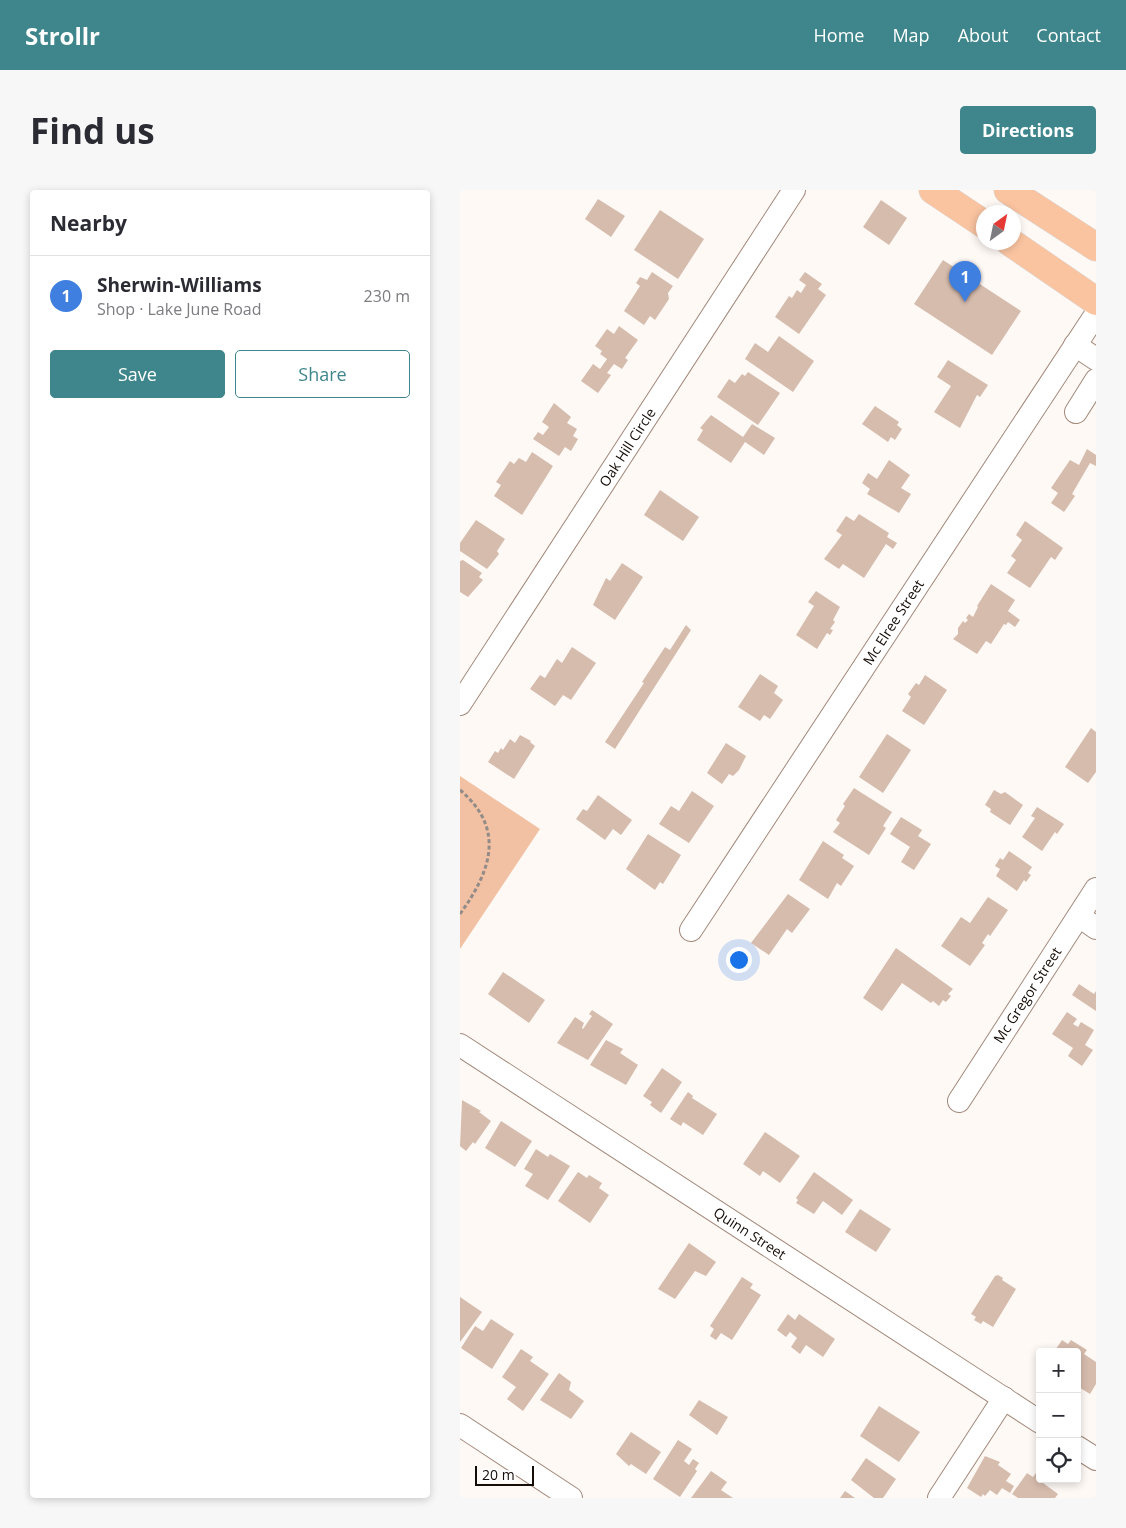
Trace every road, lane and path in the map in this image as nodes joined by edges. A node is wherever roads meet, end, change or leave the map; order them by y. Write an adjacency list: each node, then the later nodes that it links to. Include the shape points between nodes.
1 (794, 190): 13 (street, Oak Hill Circle)
2 (933, 190): 4 (main road)
3 (1008, 190): 5 (main road)
4 (976, 219)
5 (1096, 247)
6 (1021, 250): 7 (main road)
7 (1096, 301)
8 (1096, 314): 9 (street, Mc Elree Street)
9 (1075, 345): 10 (street); 11 (street, Mc Elree Street)
10 (1096, 359)
11 (1052, 379): 12 (street, via 1080,406); 18 (street, Mc Elree Street)
12 (1096, 380)
13 (460, 704)
14 (460, 790): 16 (path, via 474,803 490,833 490,848 478,886)
15 (1096, 889): 17 (street, Mc Gregor Street)
16 (460, 914)
17 (1087, 922): 20 (street, Mc Gregor Street)
18 (691, 930)
19 (460, 1045): 21 (street, Quinn Street)
20 (958, 1101)
21 (1004, 1398): 22 (street, Quinn Street); 27 (street)
22 (1036, 1419)
23 (460, 1425): 26 (street)
24 (1081, 1450): 25 (street)
25 (1096, 1459)
26 (571, 1498)
27 (940, 1498)

